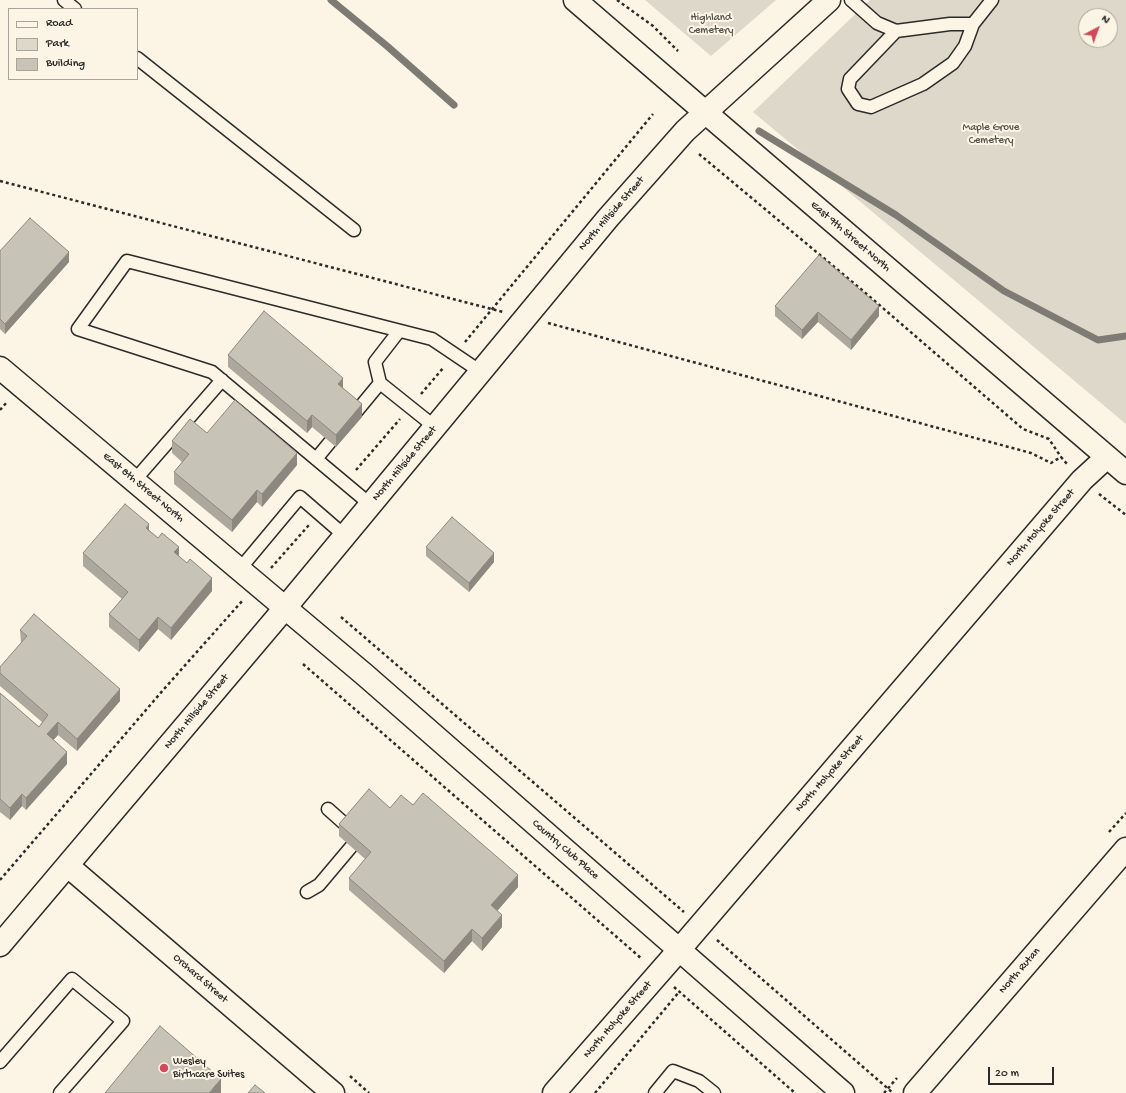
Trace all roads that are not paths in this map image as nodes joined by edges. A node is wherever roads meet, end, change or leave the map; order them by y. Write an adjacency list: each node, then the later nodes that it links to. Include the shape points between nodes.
1 (64, 0): 6 (lane)
2 (575, 0): 10 (street, East 9th Street North)
3 (829, 0): 10 (street, North Hillside Street)
4 (851, 0): 8 (lane, via 876,24)
5 (992, 0): 7 (lane)
6 (74, 8)
7 (973, 24): 8 (lane, via 950,24); 8 (lane, via 965,46 953,63 923,84 871,107 858,104 848,90 850,79)
8 (896, 31)
9 (138, 59): 11 (lane)
10 (705, 112): 14 (street, North Hillside Street, via 608,218); 20 (street, East 9th Street North)
11 (354, 230)
12 (399, 331): 14 (lane, via 432,339); 15 (lane, via 127,261 78,329 212,372); 16 (lane, via 375,362)
13 (0, 368): 23 (street, East 8th Street North)
14 (481, 372): 18 (street, North Hillside Street)
15 (222, 380): 21 (lane); 23 (lane)
16 (380, 383): 17 (lane); 18 (lane)
17 (356, 412)
18 (435, 427): 24 (street, North Hillside Street)
19 (330, 442): 21 (lane)
20 (1107, 457): 22 (street, East 9th Street North); 35 (street, North Holyoke Street, via 1082,480)
21 (316, 459): 24 (lane)
22 (1126, 473)
23 (134, 481): 26 (street, East 8th Street North)
24 (371, 505): 25 (street, North Hillside Street)
25 (345, 536): 26 (lane, via 300,497); 27 (street, North Hillside Street)
26 (239, 570): 27 (street, East 8th Street North)
27 (285, 608): 32 (street, North Hillside Street); 35 (street, Country Club Place)
28 (328, 809): 29 (lane)
29 (347, 826)
30 (352, 848): 33 (lane, via 319,885)
31 (1126, 849): 43 (street, North Rutan)
32 (68, 866): 34 (street, North Hillside Street); 38 (street, Orchard Street)
33 (307, 892)
34 (0, 945)
35 (679, 950): 39 (street, North Holyoke Street); 42 (street, Country Club Place)
36 (0, 1062): 37 (lane, via 72,979 123,1021)
37 (60, 1093)
38 (332, 1093)
39 (554, 1093)
40 (655, 1093): 41 (lane, via 673,1071 699,1081)
41 (714, 1093)
42 (843, 1093)
43 (915, 1093)

